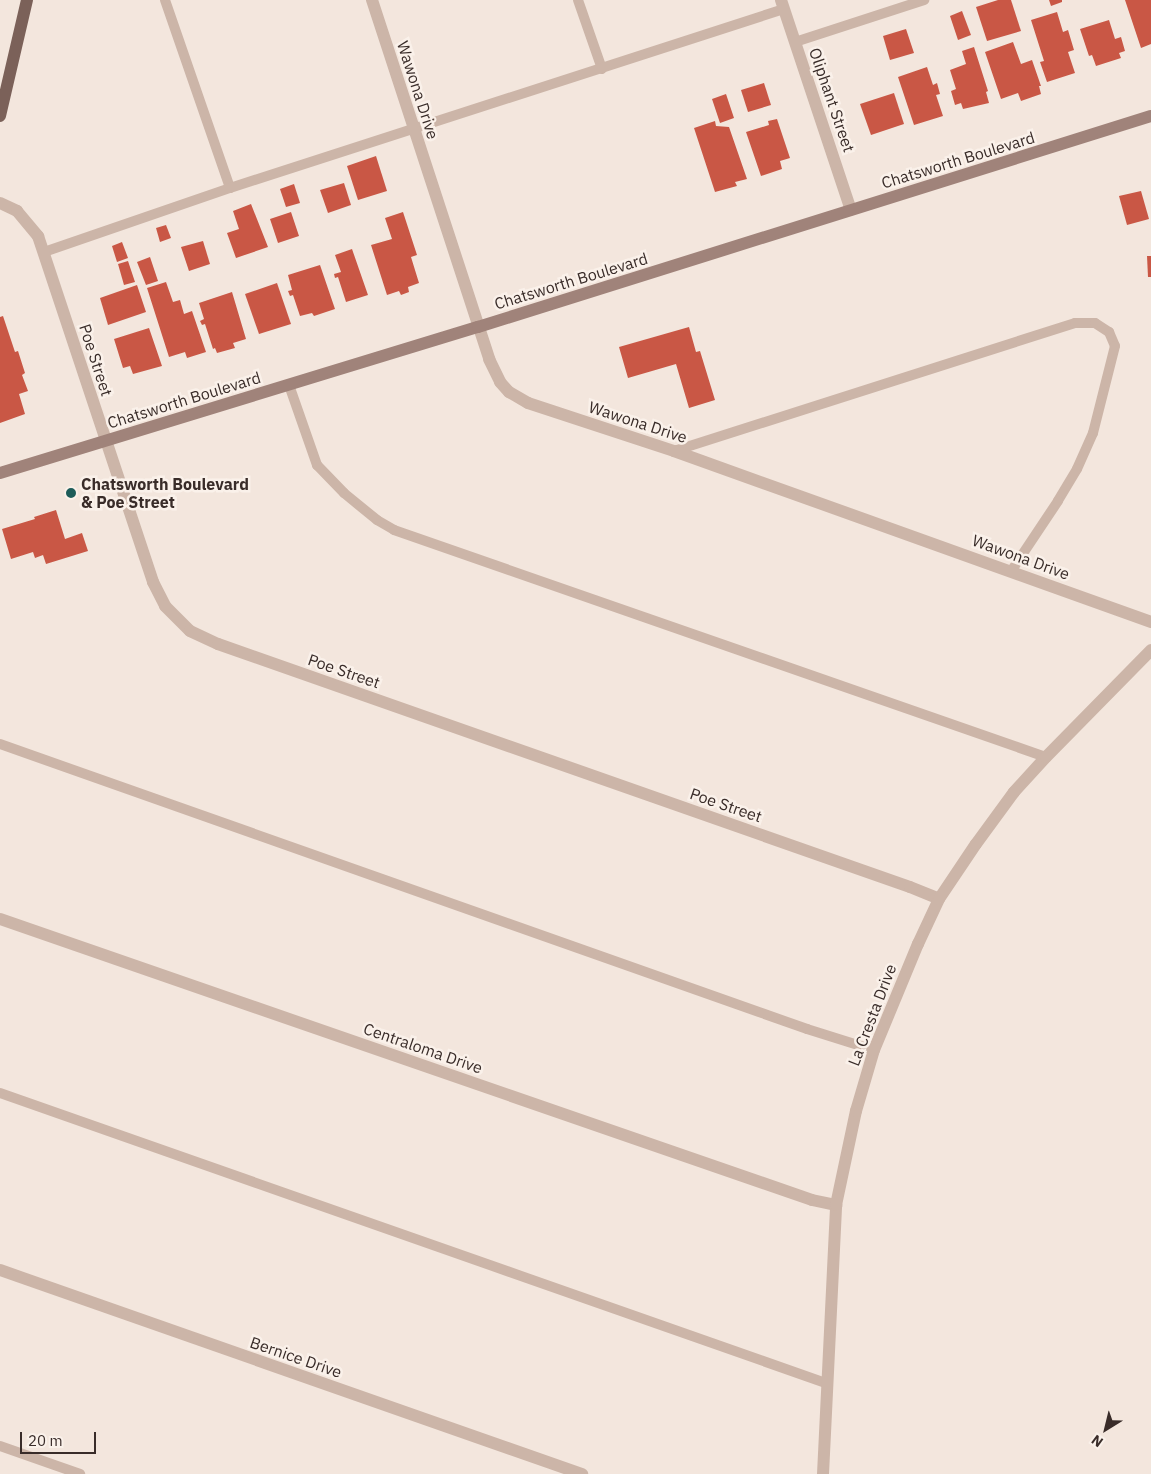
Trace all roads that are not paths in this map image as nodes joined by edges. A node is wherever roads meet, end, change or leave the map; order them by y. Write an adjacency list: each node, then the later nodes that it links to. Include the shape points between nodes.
1 (27, 0): 9 (main road)
2 (165, 0): 12 (lane)
3 (372, 0): 11 (street, Wawona Drive)
4 (578, 0): 8 (lane)
5 (924, 0): 7 (lane)
6 (783, 5): 7 (street, Oliphant Street); 8 (lane)
7 (795, 42): 14 (street, Oliphant Street)
8 (602, 70): 11 (lane)
9 (0, 116)
10 (1151, 116): 14 (main road, Chatsworth Boulevard)
11 (414, 130): 12 (lane); 16 (street, Wawona Drive)
12 (230, 188): 15 (lane)
13 (0, 203): 15 (street, Poe Street, via 17,212 32,226)
14 (852, 210): 16 (main road, Chatsworth Boulevard)
15 (44, 252): 18 (street, Poe Street)
16 (478, 327): 17 (main road, Chatsworth Boulevard); 19 (street, Wawona Drive, via 496,376 515,396)
17 (289, 385): 18 (main road, Chatsworth Boulevard); 25 (lane, via 317,465 344,493 394,530)
18 (105, 442): 20 (main road, Chatsworth Boulevard); 26 (street, Poe Street, via 158,595 181,623 202,638 910,886)
19 (674, 451): 21 (street, Wawona Drive); 21 (lane, via 1075,323 1094,322 1109,332 1115,346 1093,433 1058,501)
20 (0, 473)
21 (1012, 570): 22 (street, Wawona Drive)
22 (1151, 622)
23 (1151, 650): 25 (street, La Cresta Drive)
24 (0, 744): 28 (lane)
25 (1046, 757): 26 (street, La Cresta Drive, via 1014,792)
26 (939, 899): 28 (street, La Cresta Drive)
27 (0, 918): 30 (street, Centraloma Drive, via 812,1200)
28 (874, 1050): 30 (street, La Cresta Drive, via 856,1111)
29 (0, 1093): 32 (lane)
30 (836, 1205): 32 (street, La Cresta Drive)
31 (0, 1270): 35 (street, Bernice Drive)
32 (826, 1383): 36 (street, La Cresta Drive)
33 (0, 1446): 34 (lane)
34 (80, 1474)
35 (582, 1474)
36 (823, 1474)

